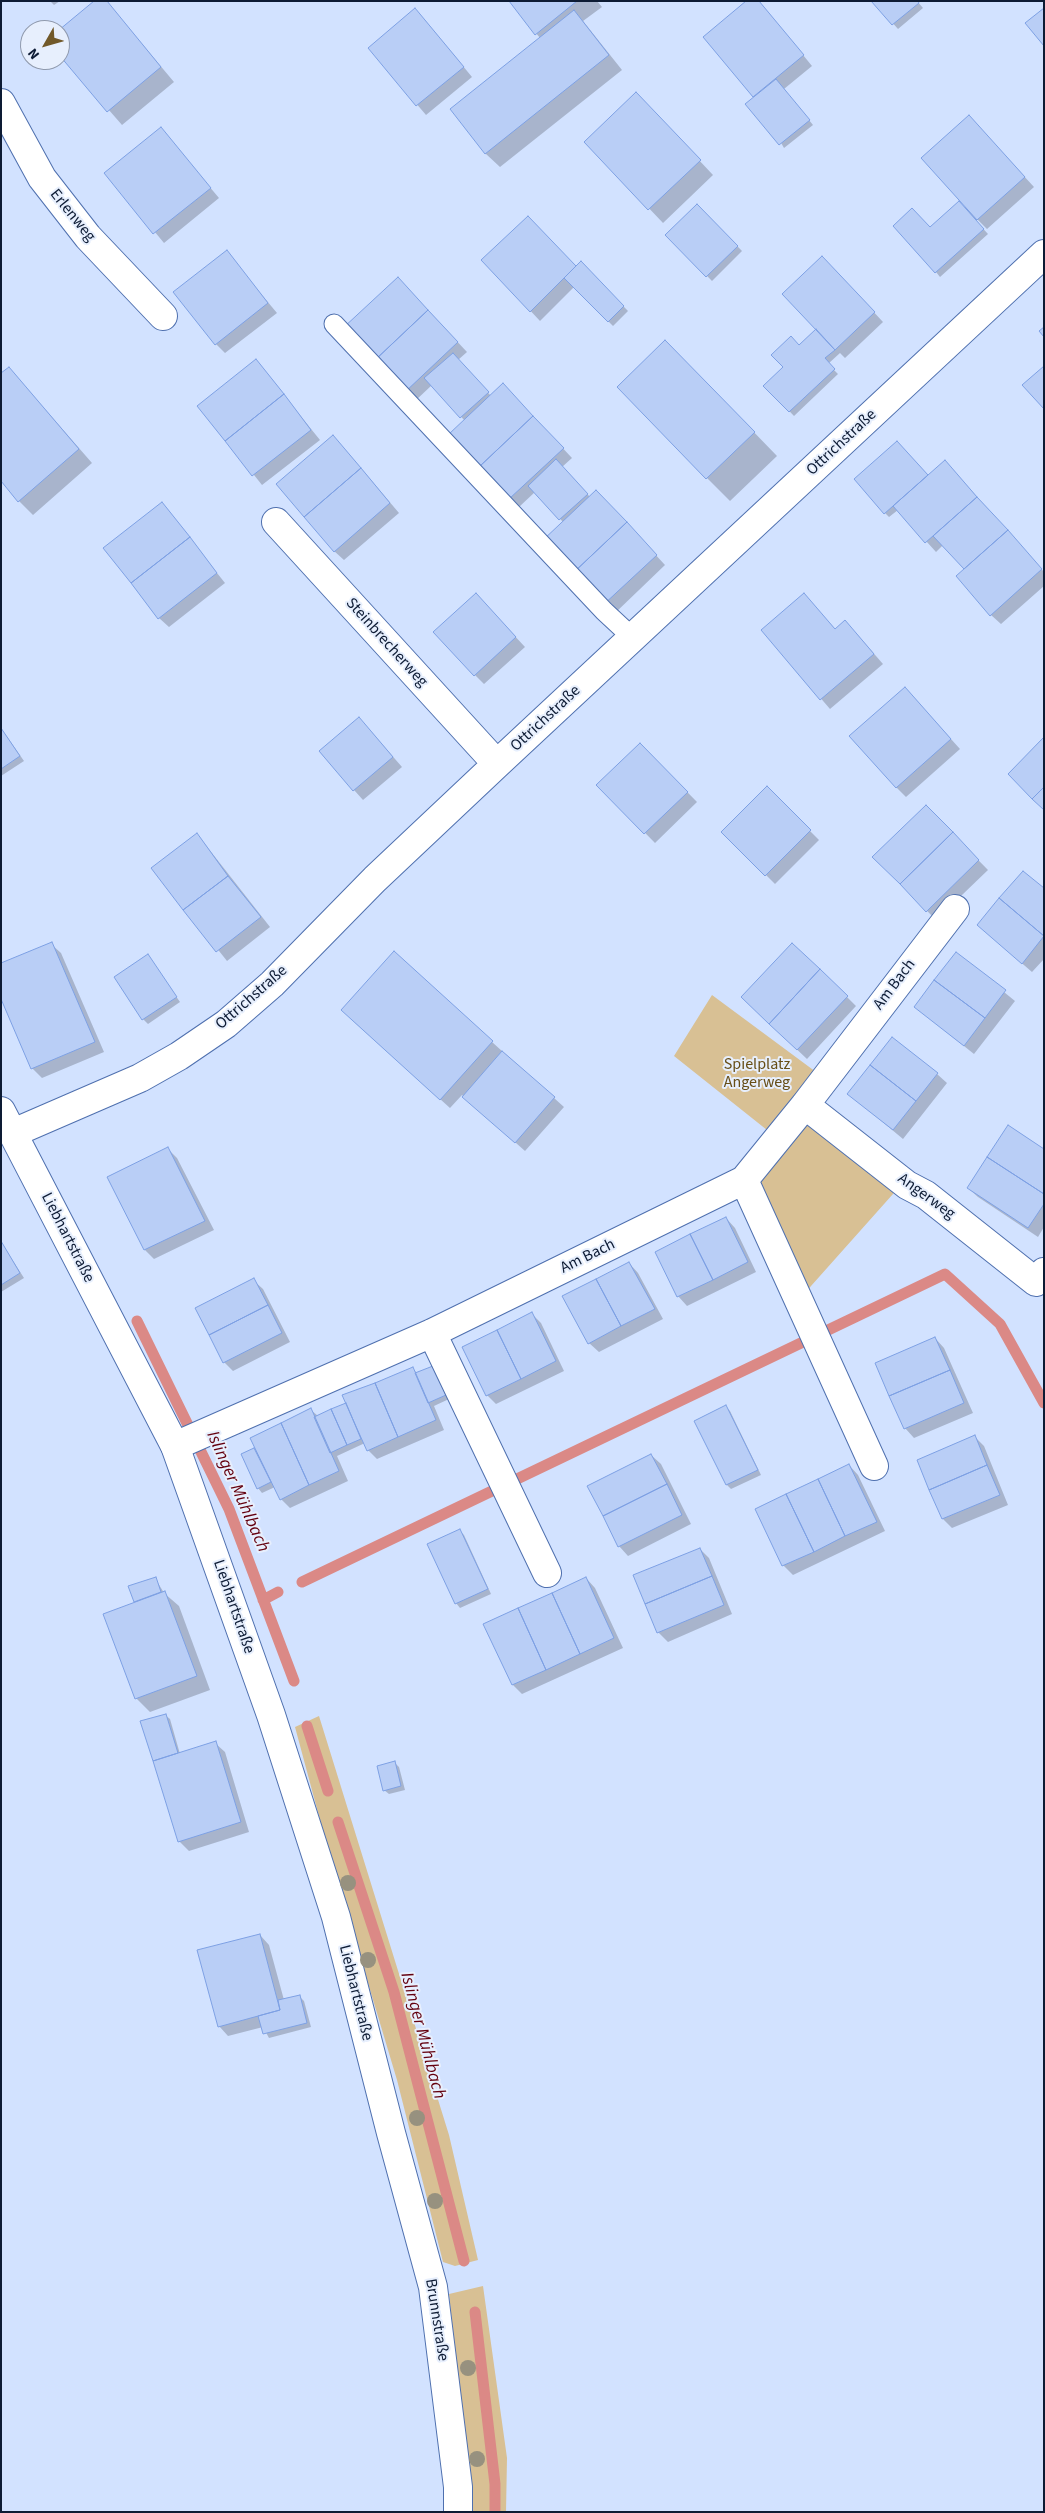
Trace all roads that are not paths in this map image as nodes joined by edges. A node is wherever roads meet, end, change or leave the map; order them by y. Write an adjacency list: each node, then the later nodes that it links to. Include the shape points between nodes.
1 (1, 103): 3 (street, Erlenweg, via 42,178 88,237)
2 (1044, 254): 6 (street, Ottrichstraße)
3 (163, 316)
4 (334, 324): 6 (lane)
5 (276, 522): 7 (street, Steinbrecherweg)
6 (632, 638): 7 (street, Ottrichstraße)
7 (497, 764): 10 (street, Ottrichstraße, via 375,879 272,984 226,1024 140,1078)
8 (954, 909): 9 (street, Am Bach)
9 (805, 1105): 11 (street, Am Bach); 12 (street, Angerweg, via 1036,1282)
10 (7, 1122): 14 (street, Liebhartstraße)
11 (744, 1180): 13 (street, Am Bach); 15 (street)
12 (1044, 1272)
13 (432, 1334): 14 (street, Am Bach); 16 (street)
14 (190, 1440): 17 (street, Liebhartstraße, via 271,1715 336,1917)
15 (874, 1466)
16 (547, 1573)
17 (390, 2133): 18 (street, Brunnstraße, via 433,2287 458,2487)
18 (458, 2512)

